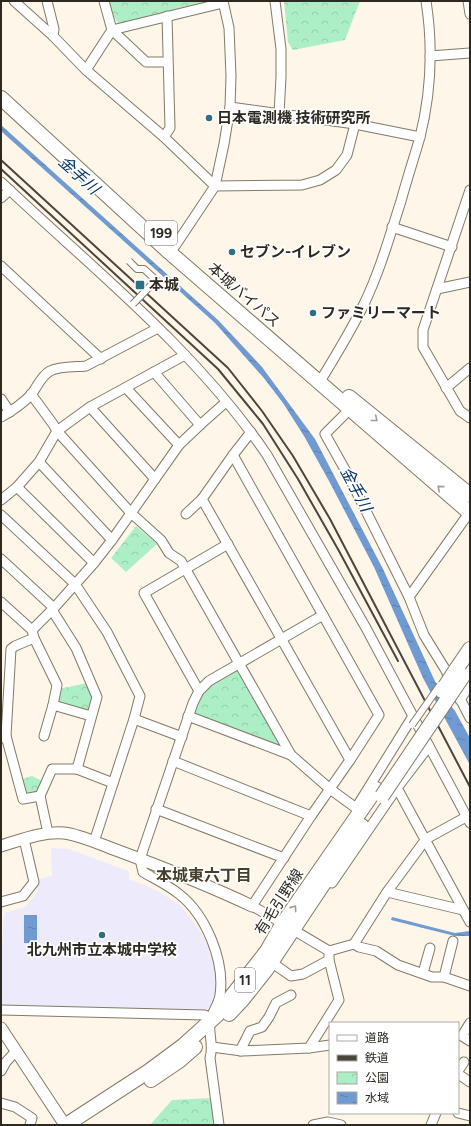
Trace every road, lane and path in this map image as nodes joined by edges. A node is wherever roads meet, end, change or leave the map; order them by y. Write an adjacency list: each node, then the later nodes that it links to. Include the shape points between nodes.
1 (14, 1): 11 (street)
2 (47, 1): 11 (street, via 54,29)
3 (104, 1): 10 (street)
4 (275, 1): 19 (street, via 281,49)
5 (426, 1): 13 (street)
6 (468, 1): 8 (street)
7 (223, 2): 9 (street); 18 (street, via 229,28)
8 (470, 14)
9 (166, 16): 10 (street); 14 (street)
10 (112, 30): 14 (street, via 146,62); 15 (street)
11 (53, 36): 15 (street)
12 (470, 53): 13 (street)
13 (430, 56): 22 (street, via 429,82)
14 (167, 62): 21 (street, via 170,128)
15 (86, 70): 21 (street)
16 (1, 87): 30 (main road, 本城バイパス / 199)
17 (1, 98): 30 (main road, 本城バイパス / 199)
18 (230, 107): 19 (street); 24 (street)
19 (279, 114): 20 (street)
20 (355, 124): 22 (street); 24 (street, via 347,155 336,170 320,180 302,185)
21 (164, 137): 24 (street)
22 (420, 137): 28 (street)
23 (1, 182): 25 (street)
24 (215, 186): 30 (street)
25 (10, 190): 27 (street); 35 (street)
26 (470, 190): 29 (street)
27 (1, 198)
28 (392, 227): 29 (street); 41 (street, via 364,304)
29 (452, 247): 34 (street)
30 (172, 249): 41 (main road, 本城バイパス / 199)
31 (129, 261): 35 (street, bridge, via 138,269 144,269 156,280)
32 (1, 266): 38 (street)
33 (470, 282): 34 (street)
34 (437, 289): 43 (street, via 423,330 422,347)
35 (133, 304): 36 (street)
36 (158, 328): 37 (street); 38 (street)
37 (185, 355): 40 (street); 46 (street)
38 (101, 359): 44 (street, via 86,366 50,371)
39 (470, 368): 43 (street)
40 (154, 372): 42 (street); 52 (street)
41 (322, 379): 47 (main road, 本城バイパス / 199)
42 (126, 388): 48 (street); 55 (street)
43 (446, 388): 51 (street, via 460,411)
44 (31, 394): 49 (street); 53 (street)
45 (1, 399): 49 (street)
46 (226, 402): 52 (street); 54 (street)
47 (352, 406): 60 (main road, 本城バイパス / 199, one-way to 60); 64 (main road, 本城バイパス / 199, one-way to 47); 73 (street, via 325,434)
48 (90, 408): 53 (street); 58 (street)
49 (10, 412): 50 (street)
50 (1, 417)
51 (470, 418)
52 (200, 425): 55 (street)
53 (57, 431): 57 (street); 63 (street)
54 (251, 432): 56 (street); 89 (street, via 267,455 362,621)
55 (180, 445): 58 (street)
56 (233, 455): 61 (street); 76 (street)
57 (39, 462): 59 (street); 67 (street)
58 (155, 479): 63 (street)
59 (17, 487): 62 (street); 70 (street)
60 (470, 496)
61 (202, 499): 65 (street); 68 (street)
62 (1, 500)
63 (131, 513): 67 (street); 71 (street, via 161,540 169,553)
64 (470, 513): 73 (street)
65 (186, 514)
66 (1, 515): 72 (street)
67 (112, 540): 70 (street)
68 (228, 544): 71 (street); 78 (street)
69 (1, 559): 75 (street)
70 (94, 563): 72 (street)
71 (186, 568): 80 (street); 82 (street, via 144,593)
72 (75, 584): 75 (street); 88 (street, via 107,632 140,696)
73 (409, 597): 83 (street, via 424,635)
74 (1, 602): 77 (street)
75 (53, 609): 77 (street); 85 (street, via 76,648 97,697)
76 (323, 615): 78 (street); 95 (street, via 379,716)
77 (33, 634): 84 (street, via 57,685); 91 (street, via 11,650)
78 (282, 639): 80 (street); 95 (street)
79 (470, 649): 81 (main road, 有毛引野線 / 11)
80 (239, 663): 82 (street, via 209,681); 94 (street)
81 (462, 673): 83 (street); 89 (street, bridge); 101 (main road, 有毛引野線 / 11, bridge)
82 (199, 691): 86 (street)
83 (460, 700): 87 (street)
84 (53, 705): 85 (street); 90 (street)
85 (91, 716): 97 (street)
86 (188, 716): 92 (street); 94 (street)
87 (470, 718)
88 (134, 719): 92 (street); 98 (street)
89 (413, 721): 93 (street); 104 (street)
90 (44, 736)
91 (4, 737): 102 (street, via 23,799)
92 (182, 737): 96 (street)
93 (430, 746): 99 (street); 106 (street)
94 (291, 755): 100 (street)
95 (350, 760): 100 (street)
96 (173, 761): 103 (street); 105 (street)
97 (77, 769): 98 (street); 102 (street, via 52,770)
98 (113, 783): 110 (street)
99 (398, 788): 109 (street); 119 (street, via 308,918)
100 (330, 789): 104 (street); 105 (street)
101 (379, 792): 104 (main road, 有毛引野線 / 11); 119 (main road, 有毛引野線 / 11)
102 (40, 796): 107 (street)
103 (156, 809): 112 (street); 113 (street)
104 (358, 810): 119 (main road, 有毛引野線 / 11, one-way to 104)
105 (311, 816): 112 (street)
106 (468, 820): 109 (street)
107 (48, 833): 108 (street); 110 (street, via 64,833)
108 (24, 839): 111 (street); 115 (street, via 34,882 23,896)
109 (426, 839): 114 (street); 117 (street)
110 (94, 842): 113 (street)
111 (1, 846)
112 (284, 858): 116 (street)
113 (140, 859): 116 (street); 131 (street, via 143,872 181,895 208,930 217,952 222,977 220,997)
114 (387, 892): 117 (street); 121 (street)
115 (1, 902)
116 (252, 906): 119 (street)
117 (463, 910): 118 (street)
118 (470, 922)
119 (288, 927): 123 (street); 124 (main road, 有毛引野線 / 11); 131 (main road, 有毛引野線 / 11, via 217,1015)
120 (453, 941): 126 (street)
121 (354, 944): 123 (street); 125 (street, via 376,951 398,965)
122 (430, 948): 125 (street)
123 (329, 956): 124 (street, via 303,974 291,976); 136 (street, via 339,1000)
124 (271, 962): 131 (main road, 有毛引野線 / 11, via 243,999)
125 (423, 973): 126 (street)
126 (444, 977): 127 (street)
127 (470, 986)
128 (291, 995): 138 (street, via 276,1003 262,1027 250,1031)
129 (1, 1010): 131 (street, via 205,1015)
130 (470, 1023): 133 (street, via 462,1036)
131 (211, 1027): 135 (street); 149 (main road, 有毛引野線 / 11); 150 (main road, 有毛引野線 / 11, via 179,1061)
132 (1, 1028): 137 (street)
133 (470, 1041)
134 (329, 1045): 136 (street)
135 (212, 1047): 138 (street); 151 (street, via 210,1058)
136 (309, 1048): 138 (street)
137 (16, 1051): 140 (street); 149 (street)
138 (240, 1051)
139 (464, 1062): 141 (street)
140 (1, 1071)
141 (459, 1071)
142 (459, 1074): 143 (street)
143 (470, 1082)
144 (1, 1103): 148 (street, via 15,1107 32,1118)
145 (459, 1113): 147 (street)
146 (436, 1114): 154 (street)
147 (470, 1116)
148 (30, 1125)
149 (66, 1125)
150 (82, 1125)
151 (219, 1125)
152 (313, 1125): 153 (street, via 328,1122)
153 (341, 1125)
154 (431, 1125)

